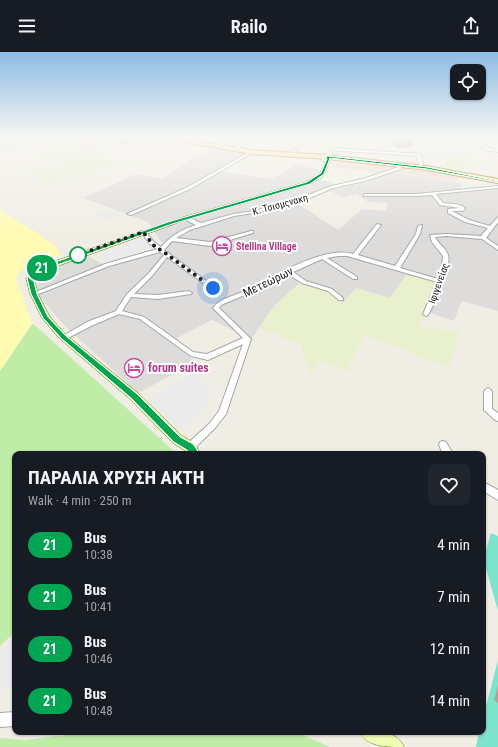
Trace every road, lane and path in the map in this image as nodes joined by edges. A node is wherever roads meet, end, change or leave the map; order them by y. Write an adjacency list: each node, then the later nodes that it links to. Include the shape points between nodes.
1 (220, 170): 9 (street, via 189,188)
2 (323, 170): 10 (street, via 321,176 308,183)
3 (395, 170): 12 (street, Κ. Τσισμςνακη, via 332,187 298,201)
4 (440, 170): 5 (main road)
5 (498, 181)
6 (498, 187): 7 (street)
7 (433, 193): 8 (street); 15 (street, via 442,204 463,208 450,212 467,221)
8 (366, 195)
9 (129, 214)
10 (186, 218): 12 (street); 16 (street)
11 (498, 218): 15 (street)
12 (200, 224): 19 (street, Κ. Τσισμςνακη)
13 (379, 225): 23 (street)
14 (420, 226): 25 (street, via 418,234)
15 (492, 228): 18 (street)
16 (143, 232): 21 (street, via 156,248); 31 (street, via 38,270 30,278)
17 (251, 232): 19 (street, via 210,244)
18 (483, 238): 20 (street); 28 (street, Ιφιγενείας, via 432,236 447,259)
19 (171, 239): 21 (street, Κ. Τσισμςνακη)
20 (498, 248)
21 (161, 250): 22 (street); 31 (street, via 107,265)
22 (167, 254): 29 (street); 32 (street)
23 (354, 256): 24 (street, Μετεώρων, via 342,253); 25 (street, Μετεώρων)
24 (324, 258): 26 (street, Μετεώρων); 27 (street)
25 (396, 269): 28 (street, Μετεώρων)
26 (288, 271): 33 (street, via 304,282 330,290); 37 (street, Μετεώρων, via 216,306)
27 (354, 278)
28 (440, 281): 35 (street, Ιφιγενείας)
29 (213, 288)
30 (189, 293): 32 (street, via 158,297)
31 (34, 294): 36 (street, via 46,318)
32 (129, 295): 34 (street)
33 (341, 299)
34 (118, 312): 36 (street); 37 (street, via 142,318 191,354 199,357 208,357)
35 (426, 314)
36 (64, 337): 41 (street, via 134,396 177,439)
37 (248, 338): 41 (street, via 223,412)
38 (488, 391): 39 (street, via 488,410)
39 (498, 418)
40 (443, 445): 42 (street)
41 (193, 450)
42 (446, 451)
43 (486, 488): 44 (street)
44 (498, 495)
45 (12, 719): 46 (street)
46 (0, 720)
47 (374, 735): 48 (street)
48 (394, 747)

